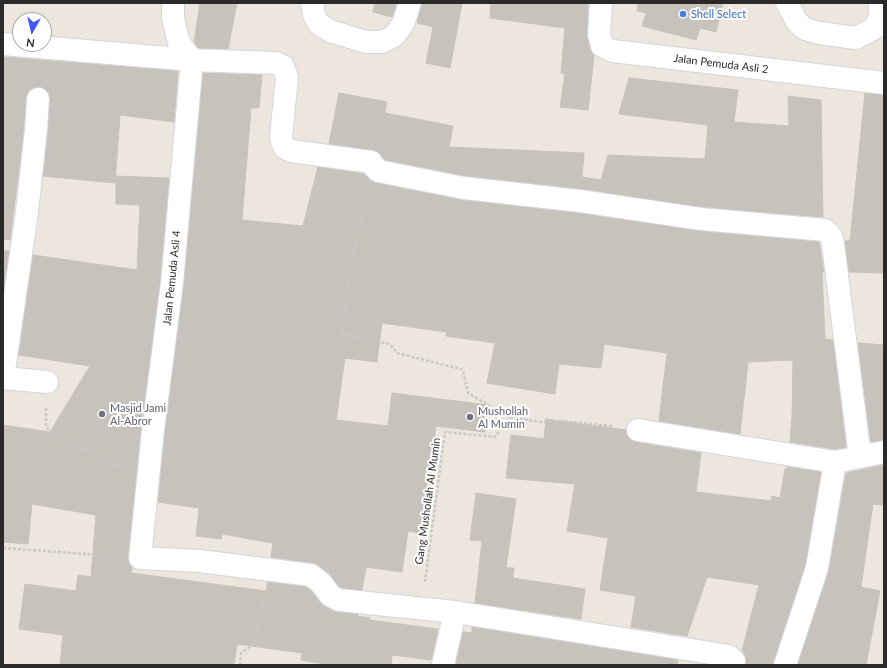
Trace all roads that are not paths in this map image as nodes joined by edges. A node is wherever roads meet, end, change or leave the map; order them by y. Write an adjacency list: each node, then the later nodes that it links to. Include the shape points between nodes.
1 (173, 3): 8 (street, via 173,18 179,43)
2 (312, 3): 3 (street, via 319,24 330,31 366,42 382,42 394,36 403,24)
3 (410, 3)
4 (601, 3): 9 (street, Jalan Pemuda Asli 2, via 599,34 602,46 612,51)
5 (787, 3): 6 (street, via 797,22 806,29 856,38 875,28 880,16)
6 (880, 3)
7 (3, 44): 8 (street)
8 (192, 60): 15 (street, via 276,63 283,66 287,77 281,137 286,148 291,151 370,162 378,171 464,188 580,201 701,219 825,230 831,236 833,244); 17 (street, Jalan Pemuda Asli 4, via 172,283 140,558 199,561 311,576 321,583 331,596 339,600)
9 (884, 83)
10 (38, 99): 11 (street, via 27,212)
11 (3, 378): 12 (street)
12 (47, 382)
13 (638, 430): 16 (street)
14 (884, 452): 15 (street)
15 (860, 457): 16 (street)
16 (835, 462): 20 (street, via 817,568)
17 (455, 612): 18 (street); 19 (street, via 729,656)
18 (443, 665)
19 (734, 665)
20 (785, 665)

